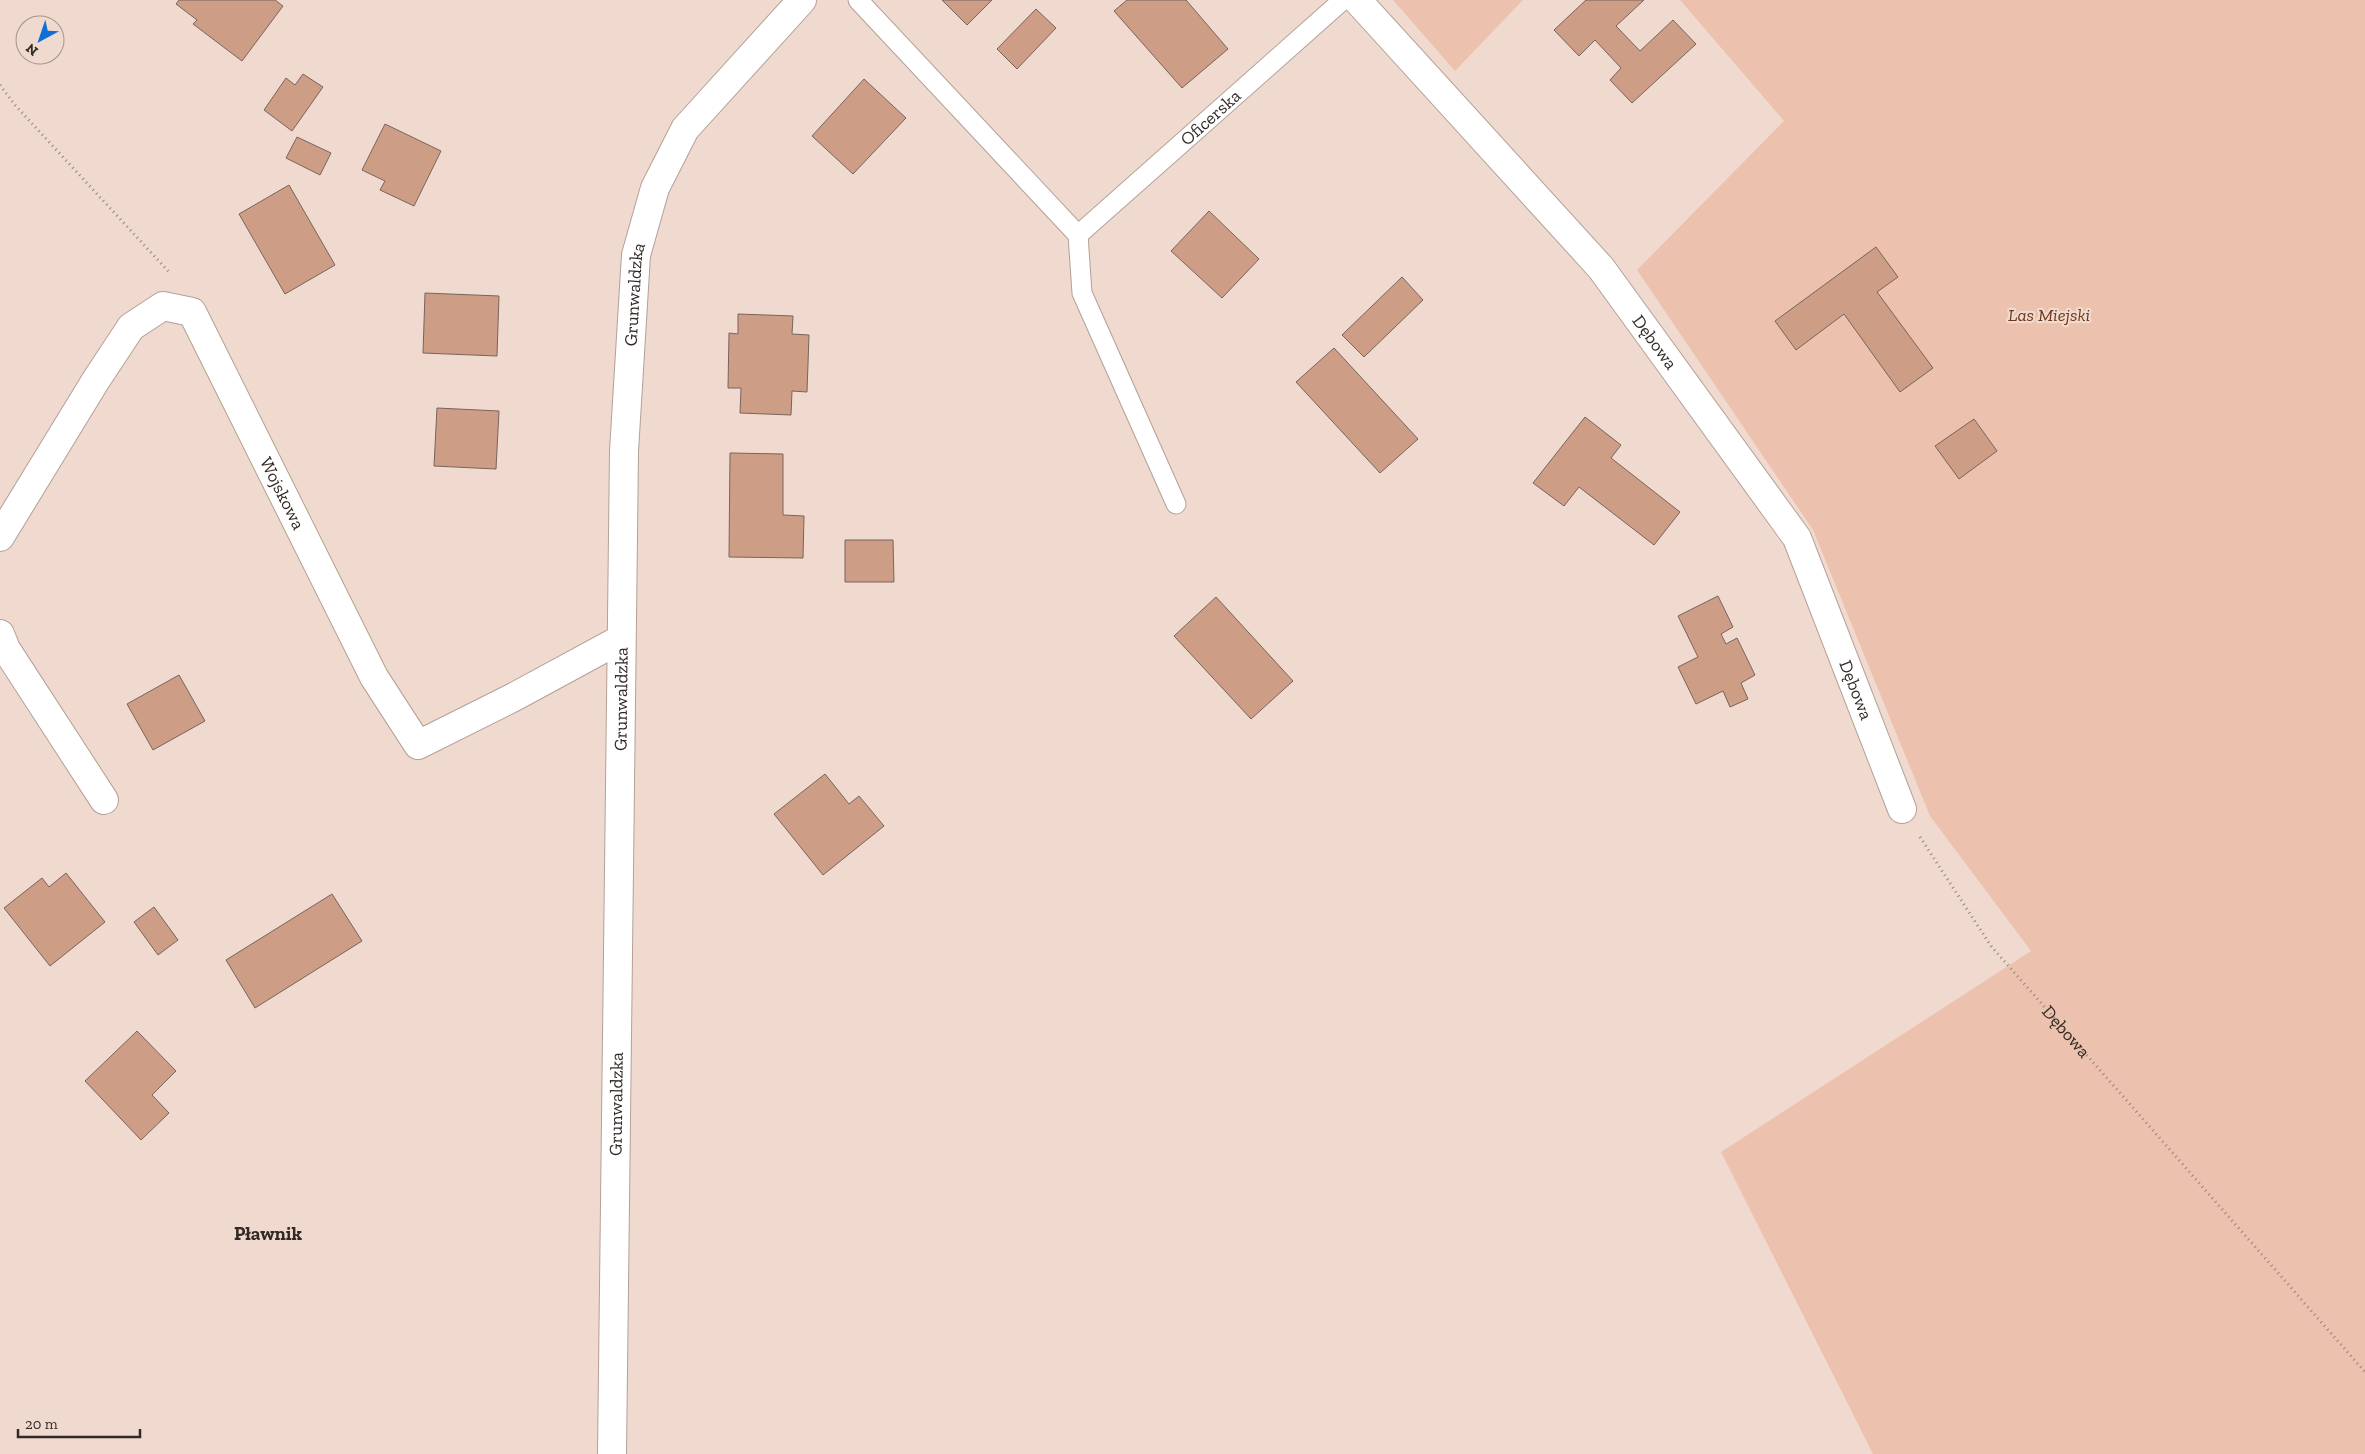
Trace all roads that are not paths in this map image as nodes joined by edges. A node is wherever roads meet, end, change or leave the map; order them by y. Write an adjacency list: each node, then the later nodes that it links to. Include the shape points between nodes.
1 (802, 0): 9 (street, Grunwaldzka, via 685,129 655,188 636,256 624,451)
2 (858, 0): 5 (lane)
3 (1343, 0): 5 (lane, Oficerska)
4 (1357, 0): 11 (street, Dębowa, via 1601,268 1797,538)
5 (1078, 235): 6 (lane, via 1082,294)
6 (1176, 504)
7 (0, 537): 9 (street, Wojskowa, via 131,327 164,306 192,312 374,677 418,745 514,698)
8 (0, 634): 10 (street, via 6,649)
9 (621, 639): 12 (street, Grunwaldzka)
10 (104, 800)
11 (1902, 809)
12 (612, 1454)

